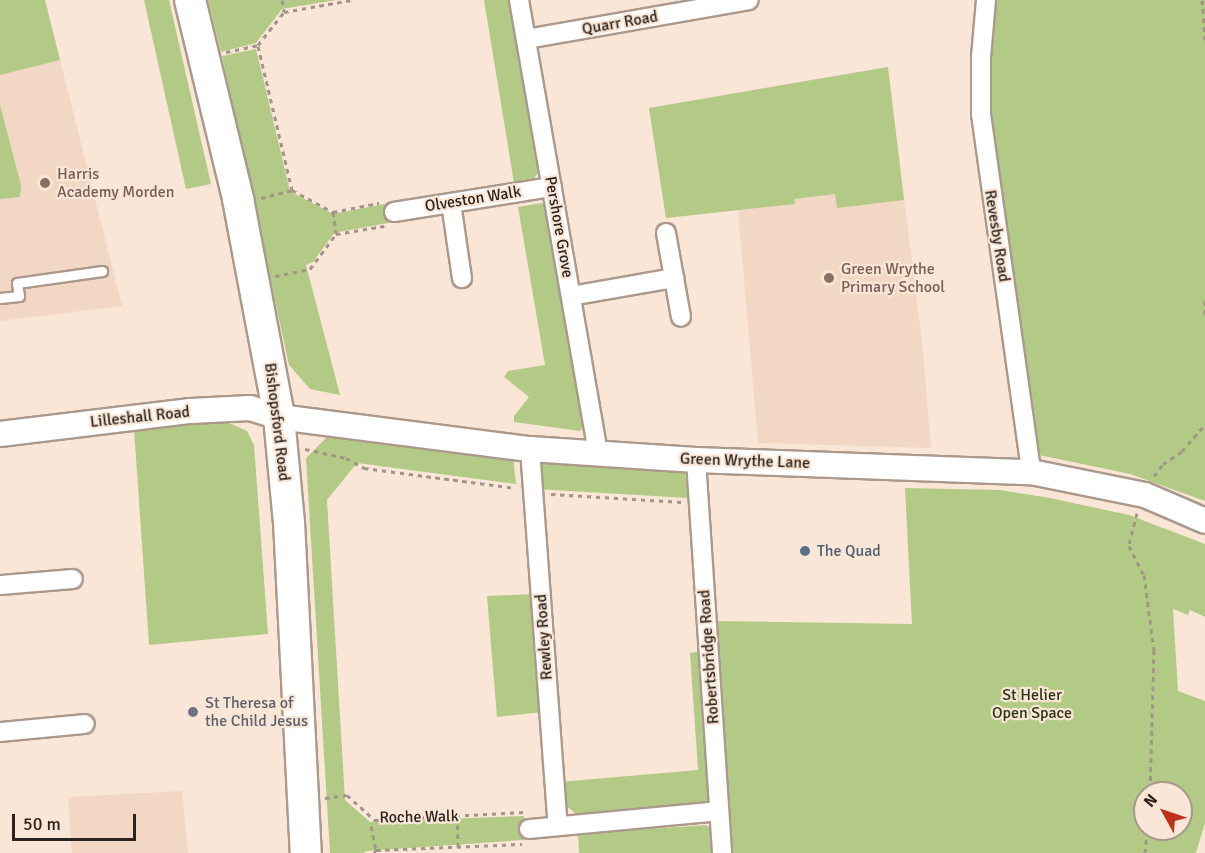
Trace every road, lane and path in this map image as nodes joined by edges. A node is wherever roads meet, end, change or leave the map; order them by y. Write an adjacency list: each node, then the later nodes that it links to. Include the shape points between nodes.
1 (190, 0): 12 (main road, Bishopsford Road)
2 (282, 0): 8 (path)
3 (351, 0): 8 (path)
4 (519, 0): 9 (street, Pershore Grove)
5 (749, 0): 9 (street, Quarr Road)
6 (986, 0): 37 (street, Revesby Road, via 981,123)
7 (1202, 0): 10 (path)
8 (284, 12): 11 (path)
9 (526, 39): 13 (street, Pershore Grove)
10 (1205, 40)
11 (258, 45): 12 (path); 14 (path)
12 (204, 57): 16 (main road, Bishopsford Road)
13 (552, 187): 15 (street, Olveston Walk); 25 (street, Pershore Grove)
14 (292, 190): 16 (path); 17 (path)
15 (451, 203): 18 (street, Olveston Walk); 22 (street)
16 (239, 204): 24 (main road, Bishopsford Road)
17 (333, 212): 18 (path, via 392,201); 20 (path)
18 (394, 212): 20 (path, via 396,224)
19 (666, 233): 23 (street)
20 (336, 234): 24 (path, via 310,269)
21 (102, 272): 26 (lane, via 17,282 19,296)
22 (462, 278)
23 (674, 278): 25 (street); 29 (street)
24 (255, 280): 30 (main road, Bishopsford Road)
25 (571, 296): 35 (street, Pershore Grove)
26 (0, 298)
27 (1205, 301): 28 (path)
28 (1205, 316)
29 (681, 317)
30 (279, 417): 32 (street, Lilleshall Road, via 237,408); 33 (street, Green Wrythe Lane); 48 (main road, Bishopsford Road, via 289,522)
31 (1205, 426): 38 (path, via 1182,451 1162,464)
32 (0, 434)
33 (530, 448): 35 (street, Green Wrythe Lane); 39 (street, Rewley Road)
34 (309, 449): 39 (path, via 346,458 364,468)
35 (598, 454): 36 (street, Green Wrythe Lane)
36 (696, 460): 37 (street, Green Wrythe Lane); 49 (street, Robertsbridge Road)
37 (1031, 472): 42 (street, Green Wrythe Lane, via 1145,495)
38 (1153, 478)
39 (533, 492): 40 (path); 52 (street, Rewley Road)
40 (688, 503)
41 (1138, 511): 47 (path, via 1129,546 1144,575 1154,650)
42 (1205, 521)
43 (73, 579): 44 (street)
44 (0, 585)
45 (85, 724): 46 (street)
46 (0, 732)
47 (1150, 781)
48 (303, 800): 50 (path, Roche Walk, via 348,795 375,820); 56 (main road, Bishopsford Road)
49 (719, 811): 52 (street); 57 (street, Robertsbridge Road)
50 (457, 816): 53 (path, Roche Walk, via 527,812); 54 (path)
51 (371, 826): 55 (path)
52 (558, 826): 53 (street)
53 (529, 829): 54 (path, Roche Walk, via 530,844)
54 (458, 847): 55 (path, Roche Walk)
55 (375, 852)
56 (306, 853)
57 (722, 853)

